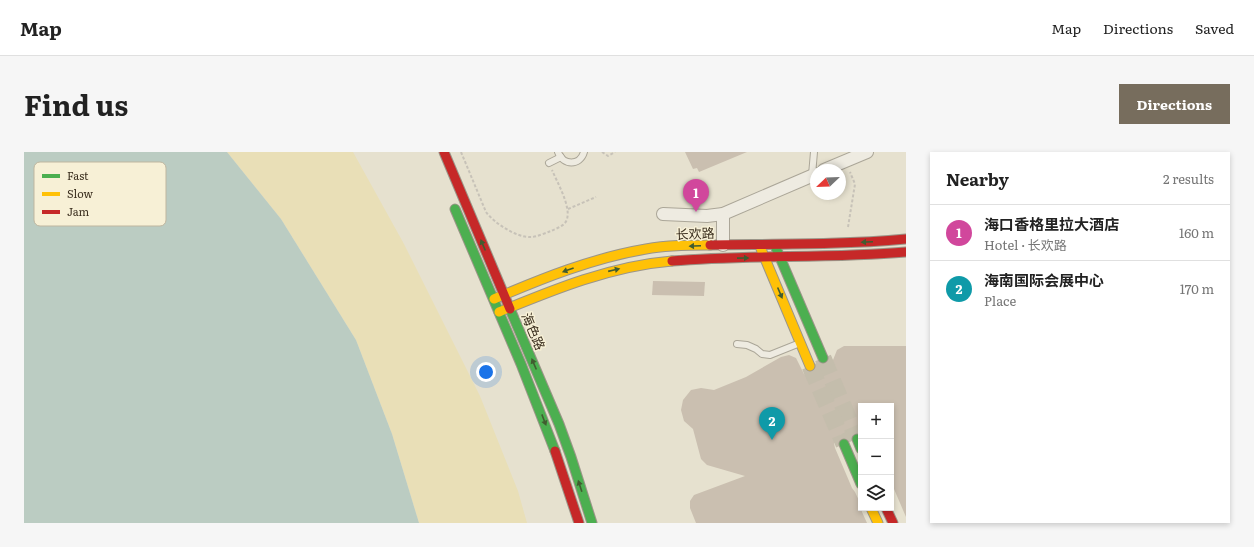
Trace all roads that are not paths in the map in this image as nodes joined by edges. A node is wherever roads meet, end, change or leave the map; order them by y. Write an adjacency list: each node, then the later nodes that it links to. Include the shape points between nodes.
1 (444, 152): 20 (street, 海色路, one-way to 1)
2 (584, 152): 5 (lane, via 580,159 572,163)
3 (814, 152): 7 (lane)
4 (867, 152): 8 (street)
5 (560, 155): 6 (lane)
6 (549, 163)
7 (814, 164)
8 (838, 164)
9 (810, 176): 12 (street)
10 (450, 198): 21 (street, 海色路)
11 (663, 214): 12 (street)
12 (723, 214): 14 (street)
13 (906, 239): 16 (street, 长欢路, one-way to 16)
14 (723, 245): 15 (street, 长欢路); 20 (street, 长欢路, one-way to 20, via 663,247 614,256)
15 (759, 245): 16 (street, 长欢路); 18 (street)
16 (774, 245): 19 (street)
17 (906, 252): 19 (street, 长欢路)
18 (764, 257): 19 (street, 长欢路); 22 (street, 长欢路, one-way to 18, via 569,283 635,266 668,261); 24 (street, one-way to 24)
19 (780, 257): 26 (street)
20 (505, 295): 21 (street, 长欢路); 22 (street, 海色路)
21 (494, 299): 23 (street, 海色路)
22 (510, 308): 23 (street, 长欢路); 33 (street, 海色路, one-way to 22, via 559,424)
23 (499, 312): 32 (street, 海色路, one-way to 32, via 548,431)
24 (800, 343): 25 (lane, via 770,355 762,354 747,345); 27 (street)
25 (737, 344)
26 (823, 358)
27 (810, 366)
28 (844, 444): 29 (street)
29 (858, 477)
30 (872, 511): 34 (street)
31 (887, 511): 35 (street)
32 (579, 523)
33 (592, 523)
34 (878, 523)
35 (893, 523)

